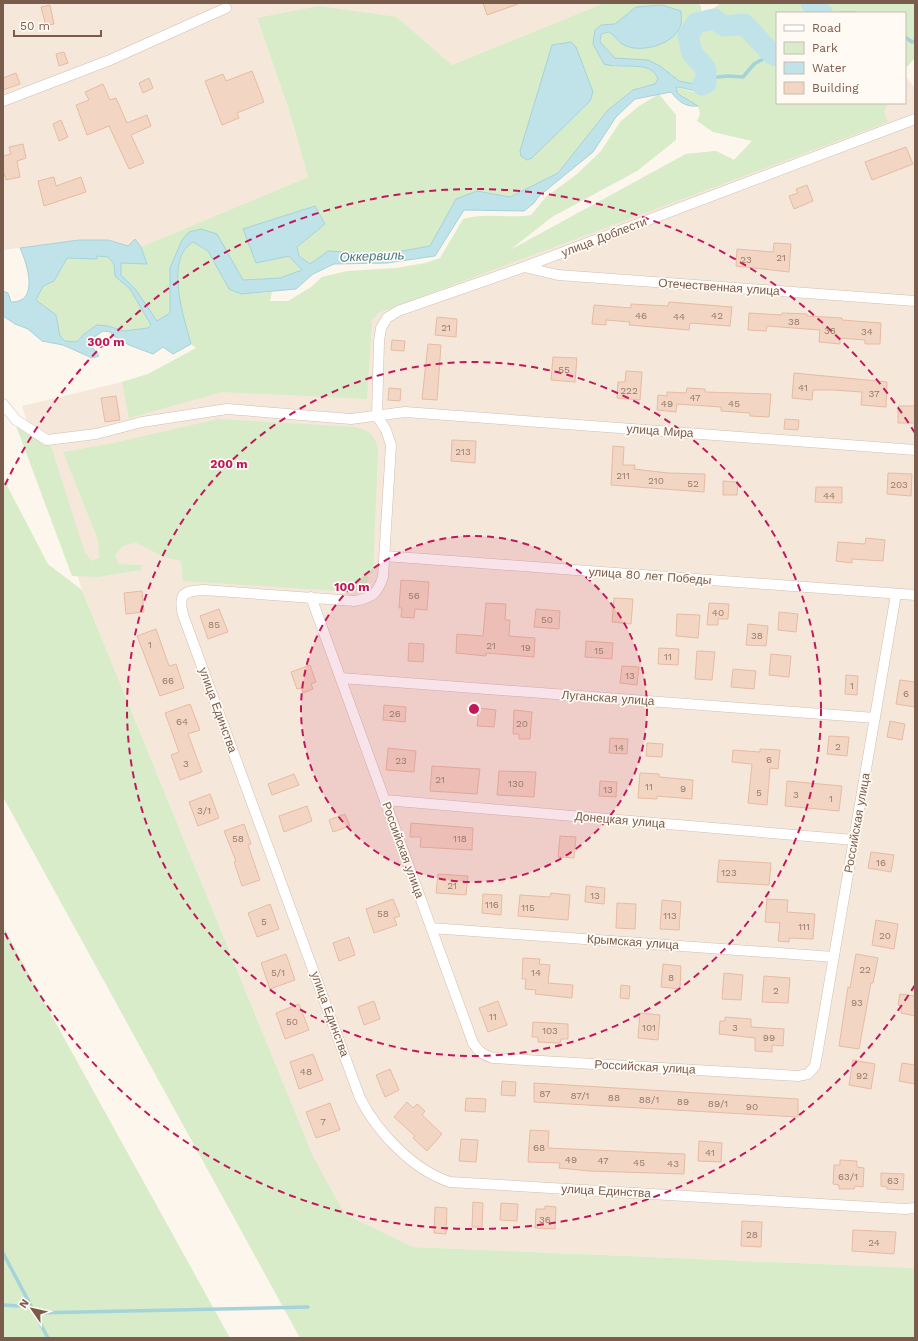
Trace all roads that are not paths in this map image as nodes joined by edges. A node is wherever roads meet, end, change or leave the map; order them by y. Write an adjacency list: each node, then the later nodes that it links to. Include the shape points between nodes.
1 (226, 8): 2 (street, via 110,60)
2 (3, 101)
3 (915, 119): 4 (street, улица Доблести)
4 (524, 267): 5 (street, Отечественная улица, via 558,275); 7 (street, улица Доблести, via 398,310 387,318 381,328 379,341)
5 (915, 301)
6 (3, 404): 7 (street, улица Мира, via 16,420 47,440 96,434 142,422 227,409 351,419)
7 (377, 416): 8 (street, улица Мира, via 405,412); 9 (street, улица Единства, via 386,430 391,445)
8 (915, 450)
9 (384, 556): 10 (street, улица 80 лет Победы); 12 (street, улица Единства, via 383,577 379,589 371,597 355,601)
10 (896, 594): 11 (street, улица 80 лет Победы); 14 (street, Российская улица)
11 (915, 595)
12 (311, 597): 13 (street, Российская улица); 19 (street, улица Единства, via 204,590 188,591 180,602 360,1098 369,1116 382,1132 420,1167 450,1182)
13 (341, 678): 14 (street, Луганская улица); 15 (street, Российская улица)
14 (875, 718): 16 (street, Российская улица)
15 (385, 800): 16 (street, Донецкая улица); 17 (street, Российская улица)
16 (854, 840): 18 (street, Российская улица)
17 (432, 928): 18 (street, Крымская улица); 18 (street, Российская улица, via 473,1043 485,1056 493,1058 798,1076 808,1074 815,1066)
18 (834, 957)
19 (915, 1208)

